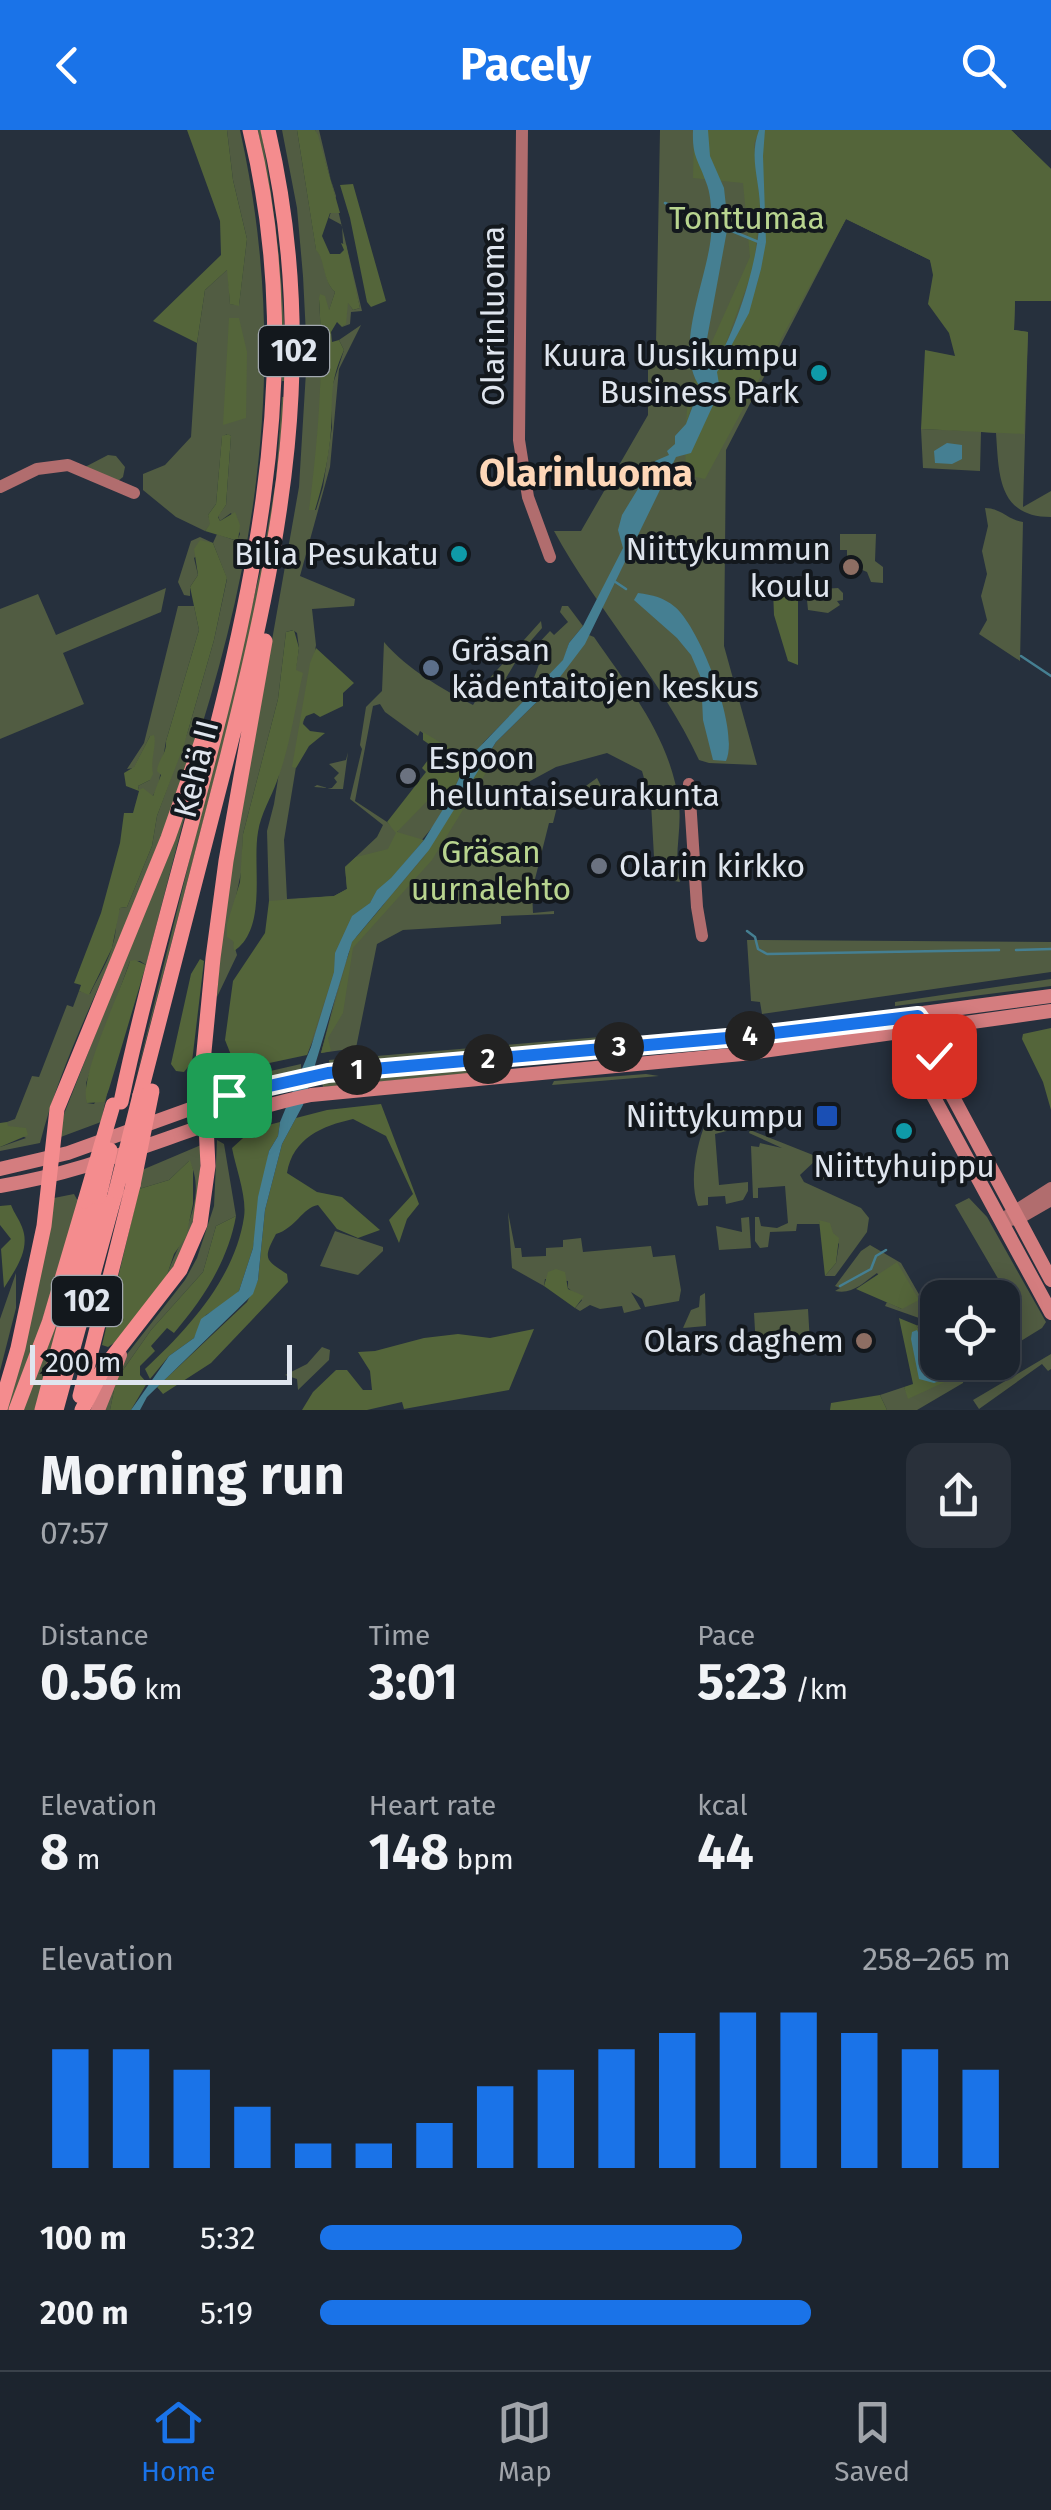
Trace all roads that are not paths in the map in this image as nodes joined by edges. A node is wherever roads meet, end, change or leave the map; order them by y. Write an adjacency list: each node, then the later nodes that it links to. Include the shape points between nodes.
1 (250, 130): 8 (highway, Kehä II / 102, via 272,277 275,394 264,508)
2 (268, 130): 7 (highway, Kehä II / 102, via 287,242 294,357)
3 (522, 130): 6 (main road, Olarinluoma, via 520,440 528,498)
4 (0, 486): 5 (main road, via 36,469 68,465)
5 (134, 493)
6 (550, 557)
7 (271, 572): 18 (highway, Kehä II / 102); 19 (highway, via 212,958)
8 (231, 667): 21 (highway, via 57,1109); 26 (highway, Kehä II / 102, bridge)
9 (688, 784): 10 (main road)
10 (702, 936)
11 (1051, 996): 13 (main road)
12 (1051, 1011): 14 (main road)
13 (918, 1016): 14 (main road); 15 (main road)
14 (920, 1031): 17 (main road); 28 (main road, via 925,1081)
15 (728, 1037): 16 (main road); 17 (main road)
16 (711, 1039): 17 (main road); 19 (main road, via 328,1073)
17 (718, 1056): 20 (main road, via 311,1096)
18 (146, 1093): 35 (highway, Kehä II / 102, bridge); 36 (highway, bridge, via 134,1185)
19 (204, 1104): 20 (highway); 21 (main road)
20 (207, 1124): 23 (main road); 31 (highway, via 204,1204 192,1249)
21 (50, 1158): 22 (main road); 23 (highway)
22 (0, 1169)
23 (49, 1177): 24 (main road); 32 (highway, via 28,1305)
24 (0, 1186)
25 (1051, 1188): 28 (main road)
26 (92, 1199): 33 (highway); 34 (highway, 102)
27 (1051, 1200): 28 (main road)
28 (1010, 1217): 29 (main road); 30 (main road)
29 (1051, 1280)
30 (1051, 1313)
31 (130, 1336): 36 (highway); 37 (main road)
32 (0, 1409)
33 (16, 1410)
34 (42, 1410)
35 (56, 1410)
36 (79, 1410)
37 (98, 1410)

